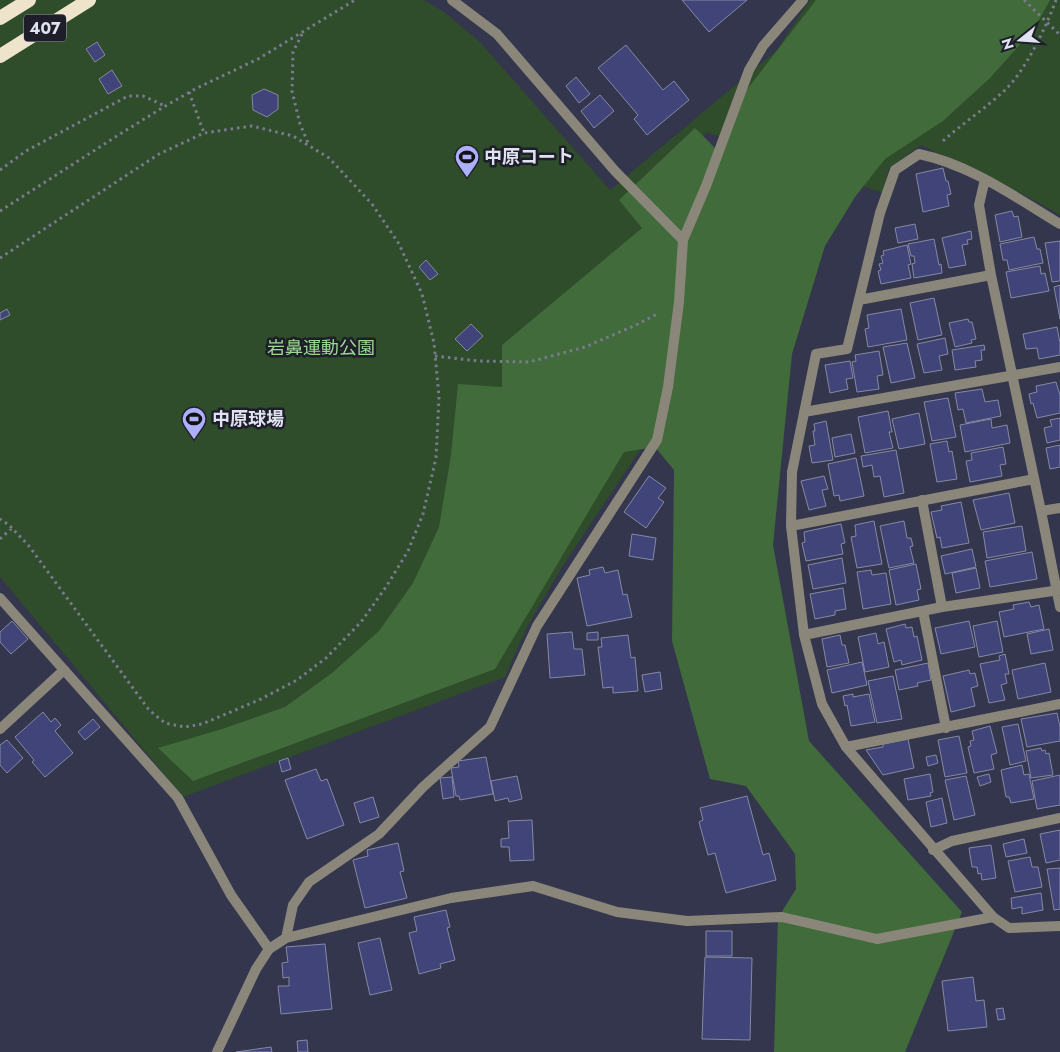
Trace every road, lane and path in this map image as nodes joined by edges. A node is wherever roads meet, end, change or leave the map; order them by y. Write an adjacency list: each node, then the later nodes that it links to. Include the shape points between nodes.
1 (29, 0): 8 (highway, 407)
2 (90, 0): 12 (highway, 407)
3 (355, 0): 10 (path)
4 (452, 0): 22 (street, via 497,34 615,172)
5 (803, 0): 22 (street, via 763,46 749,70)
6 (1024, 0): 9 (path)
7 (1056, 0): 9 (path)
8 (0, 18)
9 (1048, 23): 11 (path); 17 (path, via 1007,88)
10 (303, 32): 13 (path, via 258,59); 16 (path, via 293,52 292,91)
11 (1060, 36)
12 (0, 56)
13 (189, 92): 14 (path); 15 (path)
14 (166, 106): 18 (path, via 143,96 128,96 26,151); 20 (path)
15 (204, 133): 16 (path, via 252,126 293,136); 23 (path, via 159,154)
16 (309, 146): 27 (path, via 329,158 372,204 399,244 422,294)
17 (926, 155): 19 (street); 25 (street, via 920,154 895,170 880,213)
18 (0, 170)
19 (985, 180): 21 (street); 24 (street, via 979,205)
20 (0, 211)
21 (1060, 224)
22 (683, 240): 26 (street)
23 (0, 258)
24 (991, 275): 25 (street); 29 (street)
25 (859, 300): 30 (street, via 847,349 816,354)
26 (679, 302): 27 (path, via 585,347 529,362 478,362); 54 (street, via 668,387 657,440 538,626 490,726 423,787 379,834 309,882 293,905)
27 (435, 356): 37 (path, via 439,397 434,467 423,514 408,551 386,587 361,622 297,680 202,724 185,727 165,723 149,710 29,546)
28 (1060, 367): 29 (street)
29 (1013, 375): 30 (street); 31 (street)
30 (804, 412): 36 (street, via 792,472)
31 (1034, 479): 32 (street); 34 (street)
32 (922, 500): 36 (street); 41 (street)
33 (1060, 508): 34 (street)
34 (1041, 511): 39 (street)
35 (0, 519): 37 (path)
36 (791, 526): 44 (street)
37 (12, 528): 38 (path)
38 (0, 539)
39 (1058, 590): 41 (street); 42 (street)
40 (0, 598): 45 (street)
41 (942, 607): 43 (street)
42 (1060, 608)
43 (923, 611): 44 (street); 47 (street)
44 (804, 635): 49 (street, via 822,704)
45 (64, 670): 48 (street); 55 (street, via 178,798 231,895)
46 (1060, 704): 47 (street)
47 (946, 728): 49 (street)
48 (0, 729)
49 (846, 747): 51 (street)
50 (1060, 818): 51 (street, via 952,841)
51 (933, 850): 52 (street)
52 (993, 917): 53 (street, via 1009,928); 54 (street, via 877,939 782,917 687,921 616,912 533,886 451,898)
53 (1060, 926)
54 (286, 938): 55 (street)
55 (269, 949): 56 (street, via 256,969)
56 (217, 1052)

